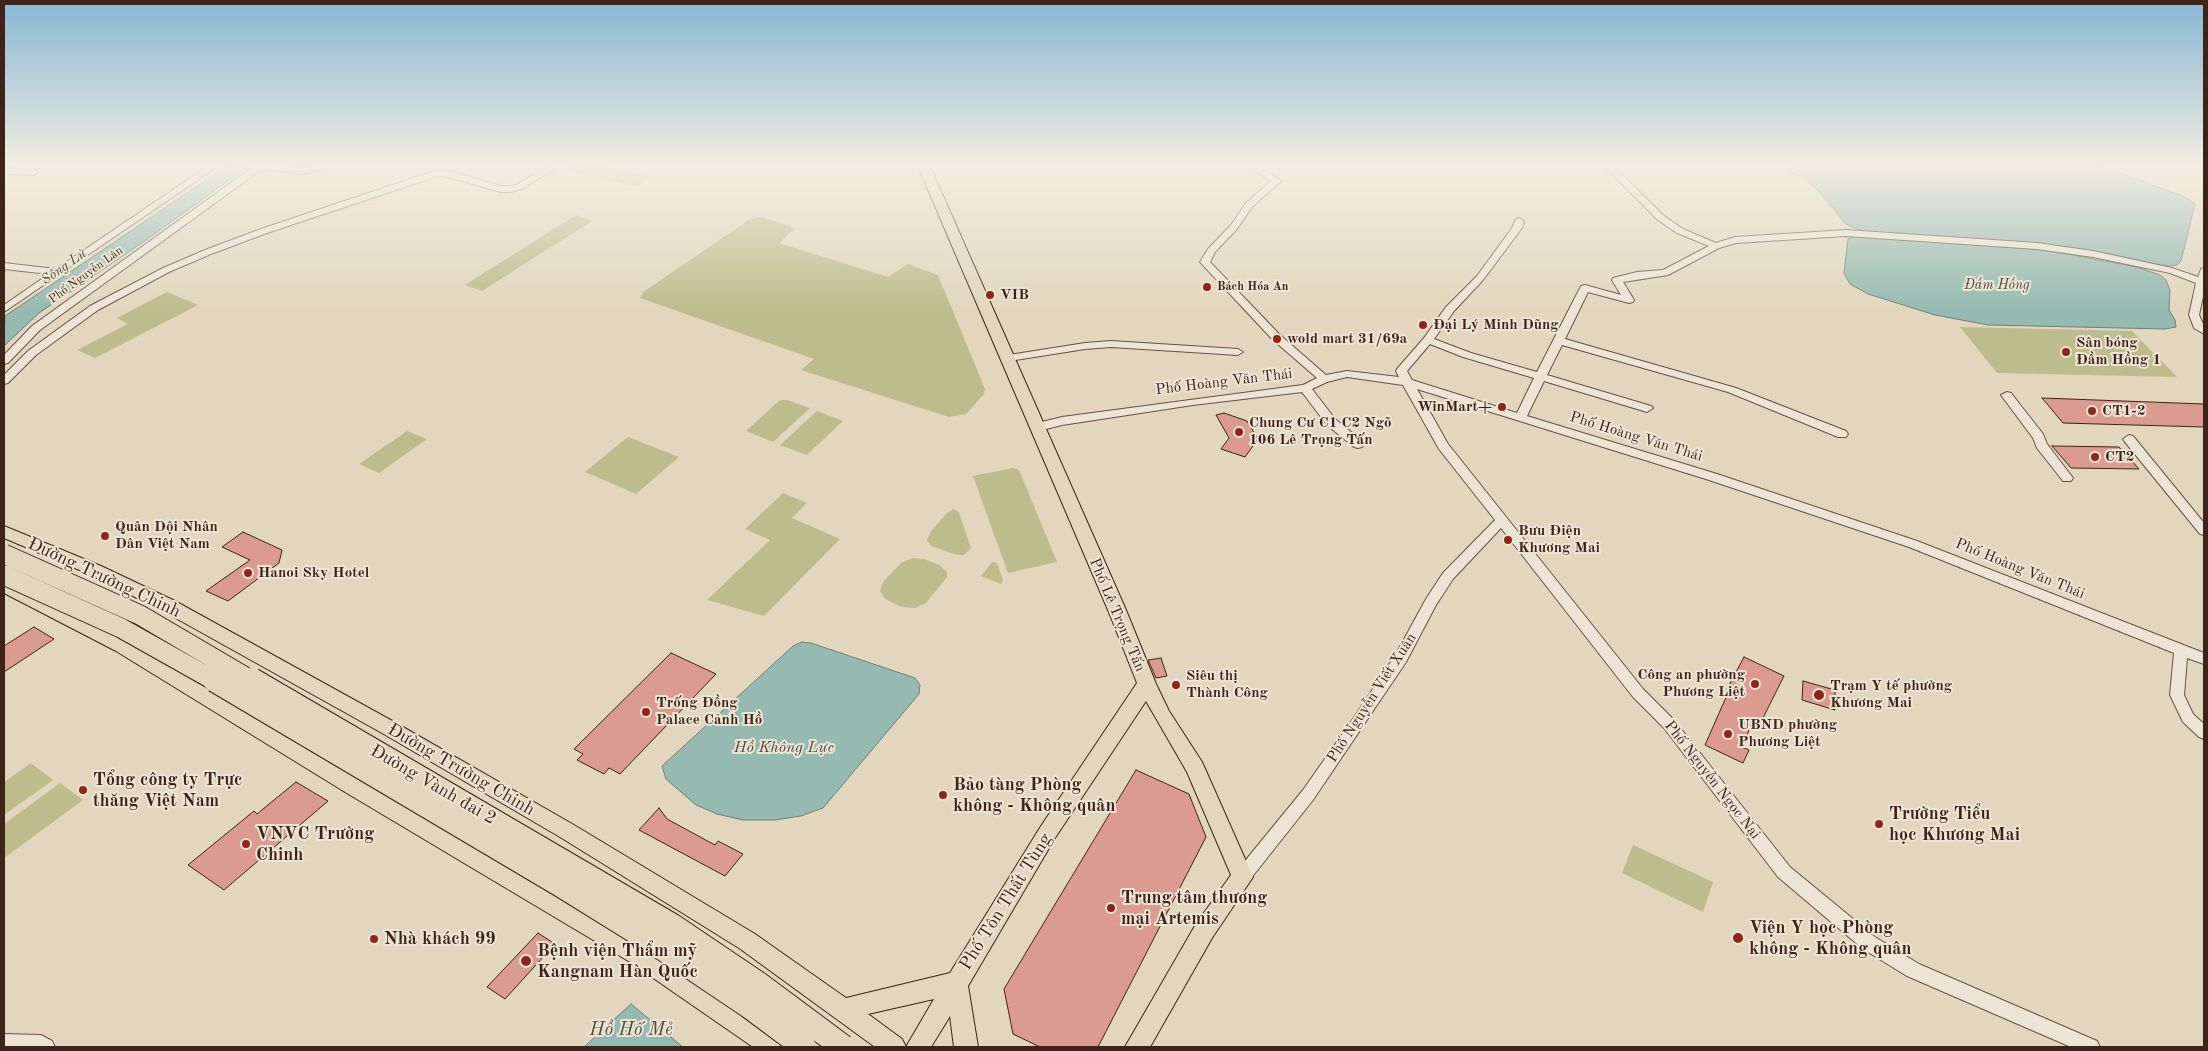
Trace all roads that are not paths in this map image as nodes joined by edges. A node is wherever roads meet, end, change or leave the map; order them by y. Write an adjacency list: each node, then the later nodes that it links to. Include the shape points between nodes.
1 (145, 213): 10 (street)
2 (193, 213): 18 (street, Phố Nguyễn Lân, via 36,328)
3 (318, 213): 21 (street, via 208,252 94,308 32,352)
4 (944, 213): 17 (main road, Phố Lê Trọng Tấn)
5 (1243, 213): 20 (street, via 1205,262 1276,337)
6 (1656, 213): 8 (street, via 1680,231)
7 (1519, 221): 14 (street, via 1480,278 1450,309)
8 (1716, 246): 11 (street, via 1736,240 1846,234 2037,246); 15 (street, via 1665,273 1617,280 1629,300 1585,288)
9 (4, 266): 10 (street)
10 (57, 272): 12 (street)
11 (2203, 276): 13 (street, via 2194,315)
12 (4, 309)
13 (2204, 331)
14 (1428, 340): 19 (street, via 1467,355); 22 (street, via 1401,371)
15 (1559, 341): 19 (street); 28 (street, via 1732,390)
16 (1238, 352): 17 (street, via 1111,344)
17 (1009, 358): 27 (main road, Phố Lê Trọng Tấn)
18 (4, 361)
19 (1542, 376): 25 (street); 26 (street)
20 (1324, 379): 22 (street, Phố Hoàng Văn Thái, via 1347,374); 23 (street, Phố Hoàng Văn Thái)
21 (4, 381)
22 (1406, 382): 26 (street, Phố Hoàng Văn Thái); 32 (street, Phố Nguyễn Ngọc Nại, via 1443,446)
23 (1305, 388): 27 (street, Phố Hoàng Văn Thái); 30 (street, via 1332,423)
24 (2007, 395): 31 (street)
25 (1647, 408)
26 (1520, 418): 38 (street, Phố Hoàng Văn Thái, via 1713,477 1913,544)
27 (1038, 427): 40 (main road, Phố Lê Trọng Tấn)
28 (1842, 434)
29 (2130, 439): 33 (street)
30 (1358, 444)
31 (2067, 478)
32 (1502, 520): 44 (street, Phố Nguyễn Viết Xuân, via 1448,576 1401,658 1360,720 1308,795); 56 (street, Phố Nguyễn Ngọc Nại, via 1638,693 1669,724 1784,872 1869,942 1913,970)
33 (2204, 531)
34 (4, 532): 36 (main road, Đường Trường Chinh)
35 (4, 554): 51 (highway, Đường Vành đai 2, bridge, via 140,615 566,862 758,983)
36 (65, 557): 37 (main road); 41 (main road, Đường Trường Chinh, via 169,606)
37 (5, 583): 43 (main road, via 122,646); 50 (highway, Đường Vành đai 2, bridge, via 121,628 247,698 661,947)
38 (2182, 650): 39 (street, Phố Hoàng Văn Thái); 42 (street, via 2178,695 2188,718)
39 (2204, 659)
40 (1146, 684): 44 (main road, Phố Lê Trọng Tấn, via 1195,768); 45 (main road, Phố Tôn Thất Tùng, via 1048,832)
41 (389, 728): 43 (main road); 46 (main road, Đường Trường Chinh, via 698,909)
42 (2204, 733)
43 (335, 775): 49 (main road, via 638,955)
44 (1242, 878): 55 (main road, via 1204,931)
45 (956, 983): 46 (main road); 53 (main road, Phố Tôn Thất Tùng); 54 (main road)
46 (844, 1010): 52 (main road, Đường Trường Chinh)
47 (4, 1043): 48 (street, via 41,1044)
48 (46, 1047)
49 (773, 1047)
50 (804, 1047)
51 (843, 1047)
52 (894, 1047)
53 (918, 1047)
54 (966, 1047)
55 (1137, 1047)
56 (2091, 1047)

